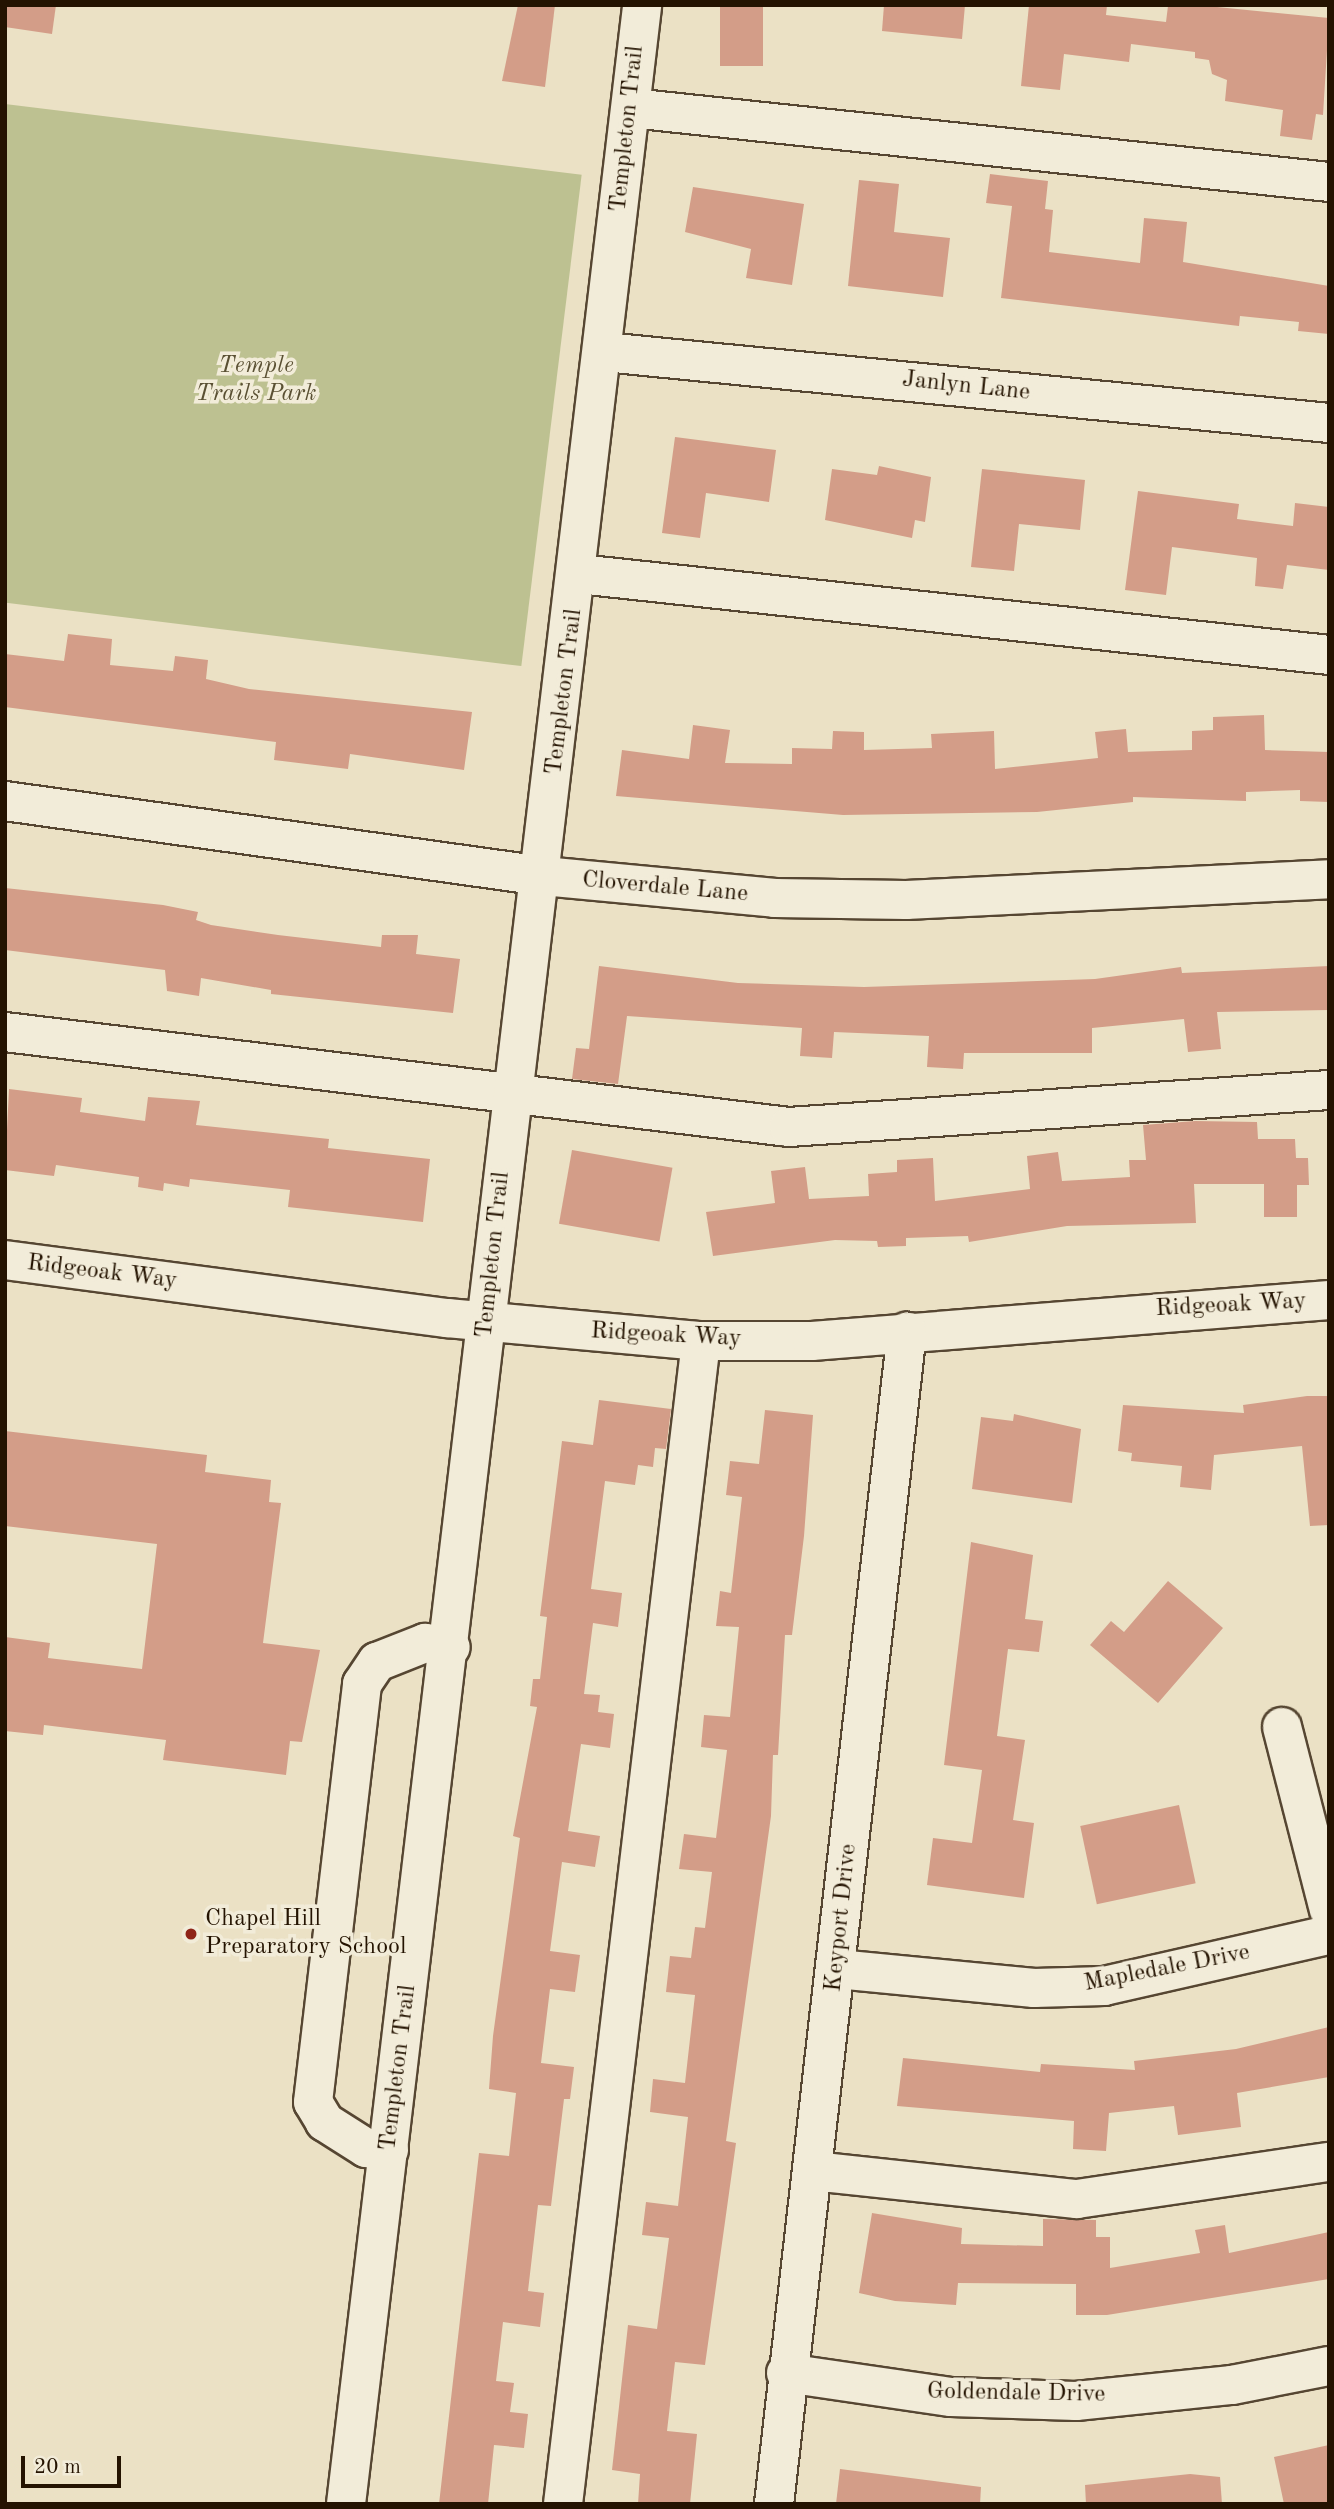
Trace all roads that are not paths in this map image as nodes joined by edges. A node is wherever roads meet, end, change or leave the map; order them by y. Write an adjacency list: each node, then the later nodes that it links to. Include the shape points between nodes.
1 (642, 5): 2 (street, Templeton Trail)
2 (631, 108): 3 (street); 4 (street, Templeton Trail)
3 (1329, 182)
4 (604, 352): 5 (street, Janlyn Lane); 6 (street, Templeton Trail)
5 (1329, 423)
6 (579, 574): 7 (street); 9 (street, Templeton Trail)
7 (1329, 654)
8 (5, 801): 9 (street, Cloverdale Lane)
9 (543, 876): 10 (street, Cloverdale Lane, via 775,898 906,900); 13 (street, Templeton Trail)
10 (1329, 879)
11 (5, 1032): 13 (street)
12 (1329, 1090): 13 (street, via 789,1128)
13 (513, 1093): 16 (street, Templeton Trail)
14 (5, 1260): 16 (street, Ridgeoak Way)
15 (1329, 1300): 17 (street, Ridgeoak Way)
16 (487, 1322): 18 (street, Ridgeoak Way); 19 (street, Templeton Trail)
17 (906, 1332): 18 (street, Ridgeoak Way); 23 (street, Keyport Drive)
18 (701, 1341): 30 (street)
19 (451, 1647): 24 (street, Templeton Trail); 24 (street, via 425,1643 377,1662 362,1684 313,2102 325,2122 355,2141)
20 (1282, 1727): 21 (street)
21 (1329, 1910)
22 (1329, 1935): 23 (street, Mapledale Drive, via 1104,1986 1034,1988)
23 (837, 1969): 26 (street, Keyport Drive)
24 (389, 2150): 29 (street, Templeton Trail)
25 (1329, 2162): 26 (street, via 1077,2199)
26 (813, 2171): 28 (street, Keyport Drive)
27 (1329, 2365): 28 (street, Goldendale Drive, via 1232,2385 1076,2401 951,2397)
28 (786, 2373): 31 (street, Keyport Drive)
29 (346, 2504)
30 (563, 2504)
31 (774, 2504)

